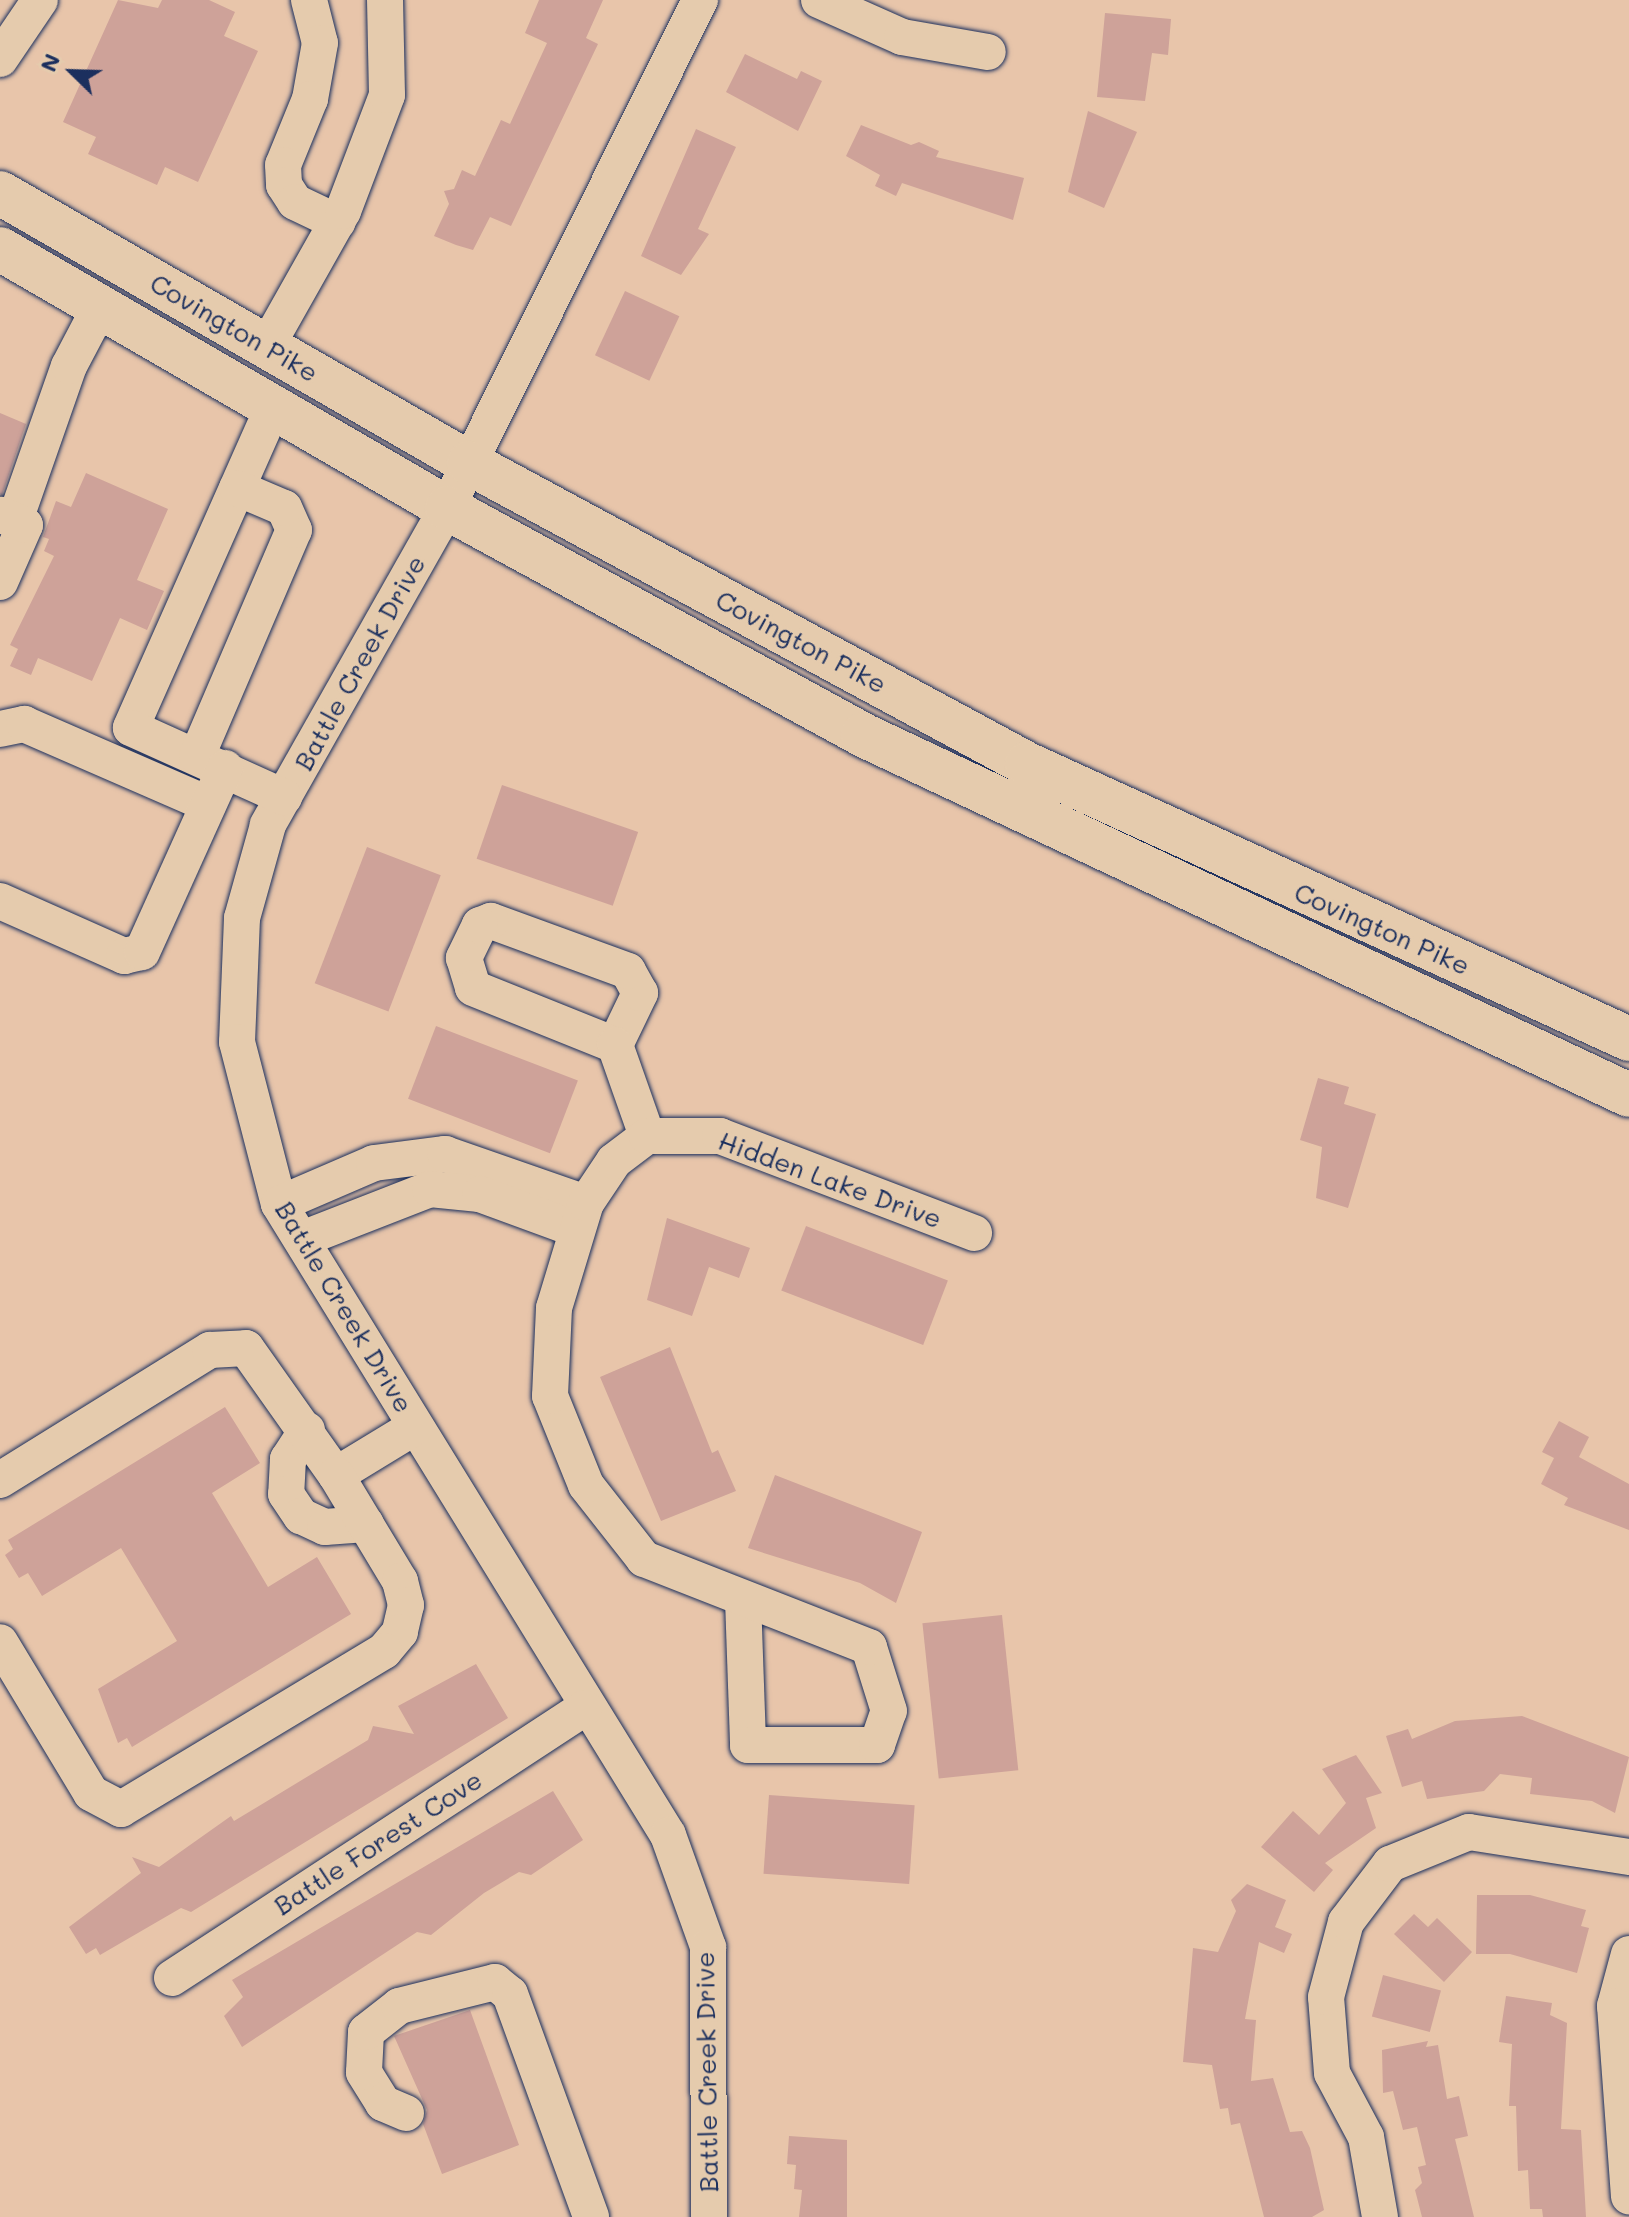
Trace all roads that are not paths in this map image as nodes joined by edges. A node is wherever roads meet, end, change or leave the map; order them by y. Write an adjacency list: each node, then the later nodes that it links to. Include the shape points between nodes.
1 (40, 0): 7 (street)
2 (309, 0): 9 (street, via 320,43 310,99 283,165 284,185 295,202)
3 (385, 0): 9 (street, via 387,95)
4 (700, 0): 14 (street, Battle Creek Drive)
5 (819, 0): 6 (street, via 902,37)
6 (988, 52)
7 (0, 59)
8 (0, 193): 12 (main road, Covington Pike)
9 (337, 222): 12 (street)
10 (0, 249): 11 (main road, Covington Pike)
11 (100, 307): 13 (main road, Covington Pike); 17 (street, via 69,366)
12 (267, 346): 14 (main road, Covington Pike)
13 (273, 407): 15 (street); 16 (main road, Covington Pike)
14 (469, 463): 16 (street, Battle Creek Drive); 25 (main road, Covington Pike)
15 (237, 488): 19 (street); 21 (street, via 284,508 294,530)
16 (447, 508): 23 (street, Battle Creek Drive); 26 (main road, Covington Pike, via 863,735)
17 (7, 517): 18 (street, via 25,525)
18 (0, 582)
19 (131, 728): 21 (street); 22 (street)
20 (0, 729): 22 (street, via 24,724)
21 (211, 762): 23 (street); 24 (street)
22 (116, 764): 24 (street)
23 (284, 797): 32 (street, Battle Creek Drive, via 268,825 242,918 237,1042)
24 (208, 804): 27 (street, via 142,952 124,956)
25 (1118, 807): 26 (street); 28 (main road, Covington Pike)
26 (1098, 850): 30 (main road, Covington Pike)
27 (0, 901)
28 (1629, 1039)
29 (615, 1045): 29 (street, via 473,988 464,958 480,925 491,921 628,971 640,993); 31 (street)
30 (1629, 1095)
31 (647, 1136): 33 (street, via 614,1161); 34 (street, Hidden Lake Drive, via 720,1136)
32 (279, 1204): 33 (street, via 374,1163 445,1154); 35 (street, Battle Creek Drive)
33 (581, 1216): 35 (street, via 430,1189); 41 (street, via 554,1308 550,1396 586,1485 644,1559)
34 (974, 1233)
35 (302, 1239): 36 (street, Battle Creek Drive)
36 (415, 1427): 38 (street); 43 (street, Battle Creek Drive)
37 (307, 1430): 38 (street); 39 (street, via 261,1360 229,1345); 40 (street, via 288,1459 286,1494 301,1516 325,1527)
38 (336, 1475): 40 (street)
39 (0, 1480)
40 (366, 1524): 42 (street, via 406,1605 400,1632 384,1651 121,1809 91,1793)
41 (743, 1599): 41 (street, via 869,1647 889,1711 877,1745 748,1745)
42 (0, 1642)
43 (585, 1708): 46 (street, Battle Forest Cove); 50 (street, Battle Creek Drive, via 668,1835 708,1947)
44 (1629, 1857): 51 (street, via 1469,1832 1390,1864 1346,1922 1326,1997 1332,2073 1366,2137)
45 (1629, 1954): 48 (street, via 1615,2006)
46 (172, 1978)
47 (406, 2113): 49 (street, via 383,2103 364,2072 366,2032 399,2006 495,1982 510,1994)
48 (1629, 2196)
49 (591, 2217)
50 (709, 2217)
51 (1380, 2217)

